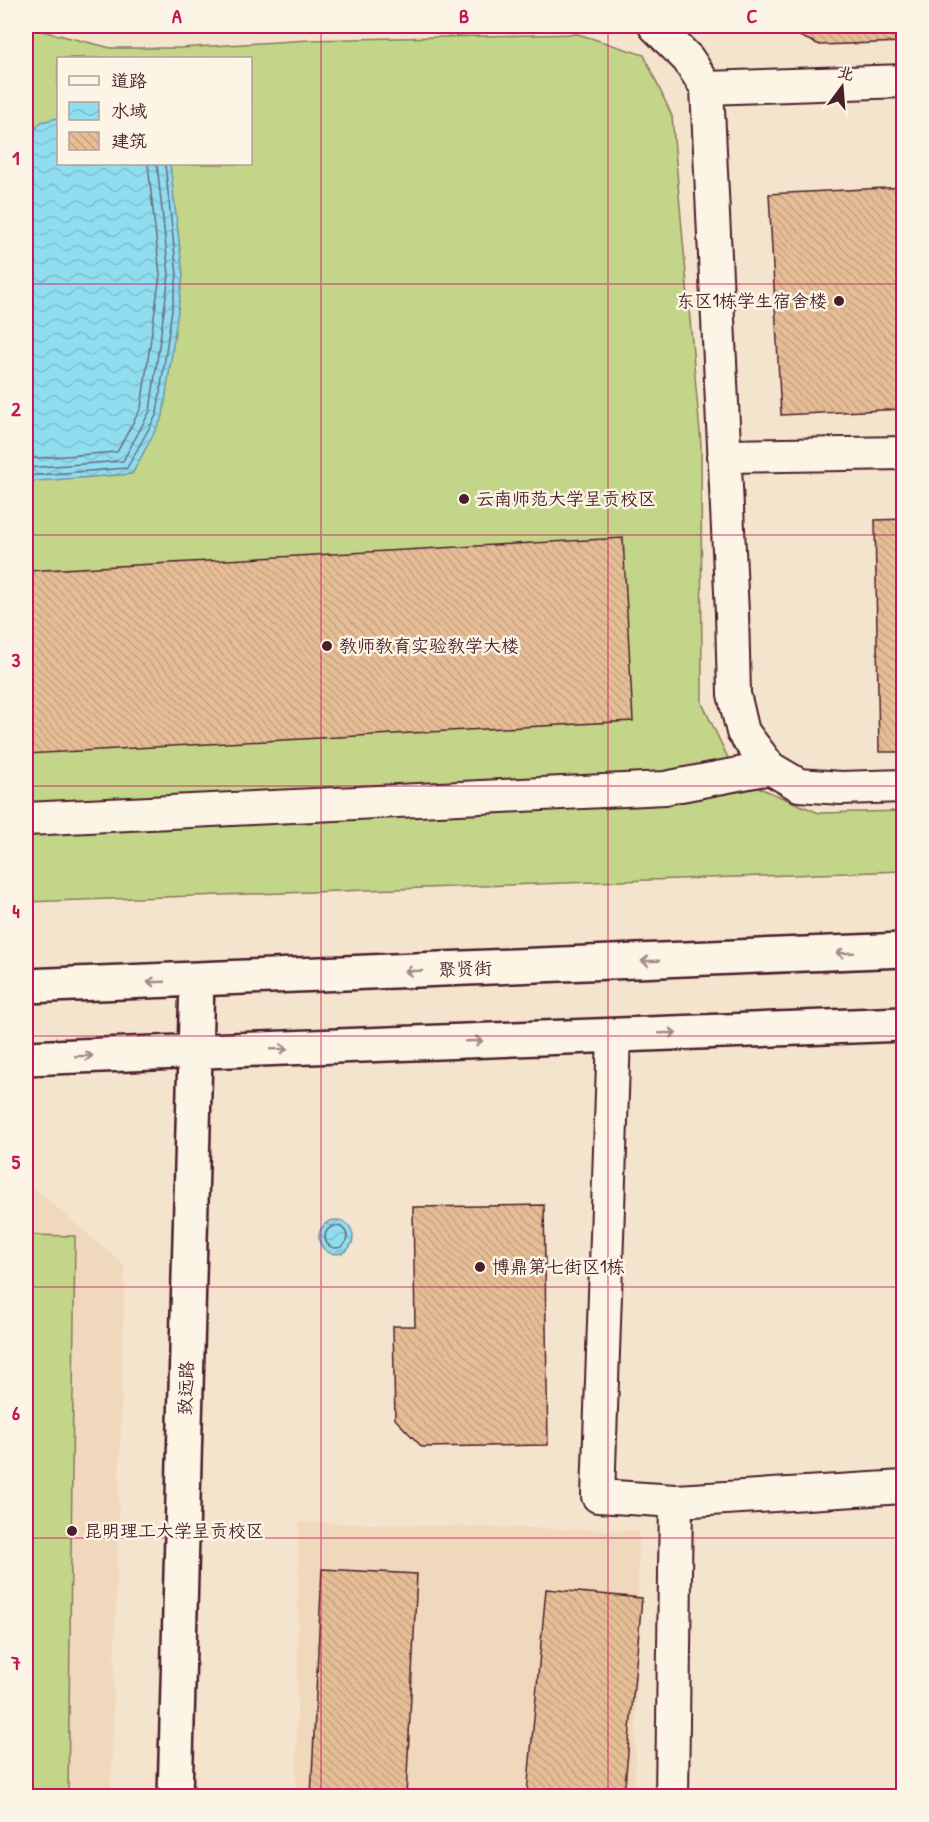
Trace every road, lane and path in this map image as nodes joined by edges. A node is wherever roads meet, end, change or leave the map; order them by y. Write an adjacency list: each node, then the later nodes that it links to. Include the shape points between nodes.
1 (655, 26): 3 (street, via 688,59)
2 (903, 81): 3 (street)
3 (707, 88): 5 (street)
4 (903, 453): 5 (street)
5 (724, 456): 6 (street, via 734,694 743,732)
6 (770, 768): 7 (street, via 799,784 841,788); 8 (street, via 665,788)
7 (903, 786)
8 (26, 819)
9 (903, 950): 10 (main road, 聚贤街, one-way to 10)
10 (197, 980): 11 (main road, 聚贤街, one-way to 11); 14 (main road, 致远路)
11 (26, 986)
12 (903, 1024): 13 (main road, one-way to 12)
13 (614, 1035): 14 (main road, one-way to 13); 17 (street, via 598,1496)
14 (195, 1052): 15 (main road, one-way to 14); 18 (main road, 致远路)
15 (26, 1058)
16 (903, 1487): 17 (street)
17 (675, 1501): 19 (street)
18 (175, 1797)
19 (672, 1797)

